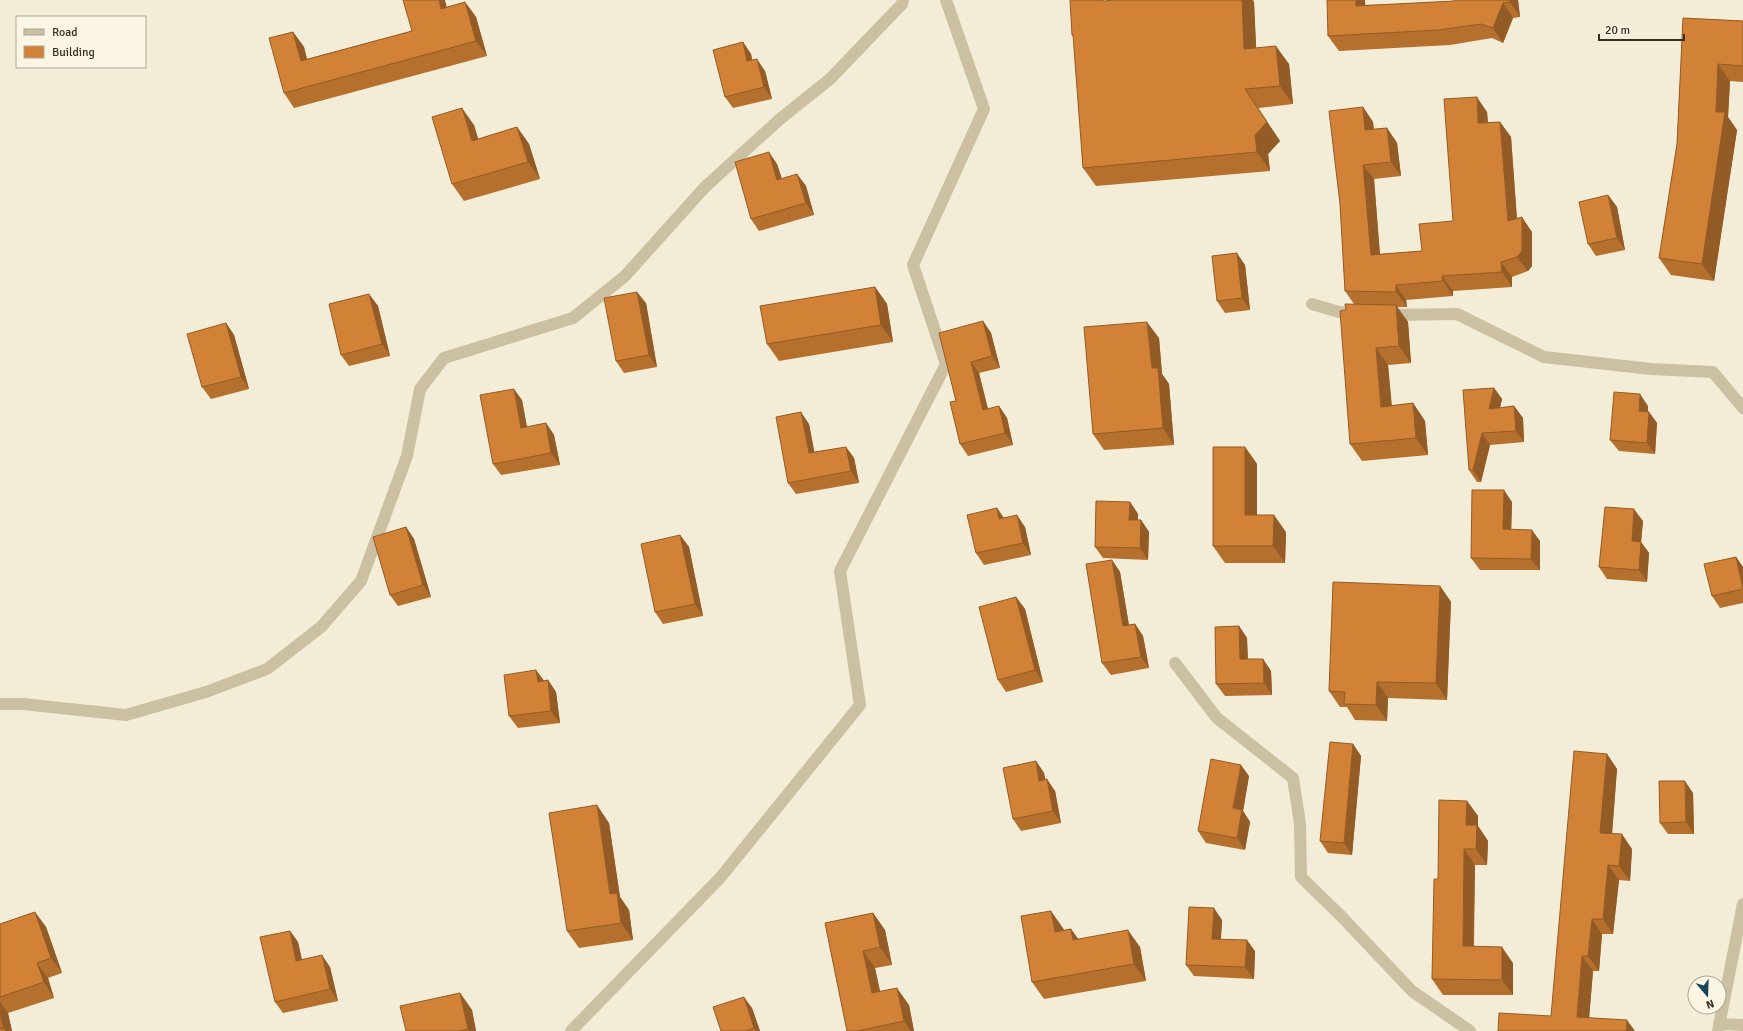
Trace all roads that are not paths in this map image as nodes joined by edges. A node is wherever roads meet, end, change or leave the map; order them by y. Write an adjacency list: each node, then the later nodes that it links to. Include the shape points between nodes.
1 (903, 0): 6 (street, via 830,79 780,119 705,187 625,276 573,318 444,358 420,389 407,456 361,581 315,632 267,669 206,692 126,715 23,704)
2 (946, 0): 10 (street, via 984,110 913,265 946,364 840,571 860,705 720,878)
3 (1312, 304): 4 (street, via 1339,312 1457,314 1544,357 1651,369 1713,372)
4 (1743, 408)
5 (1175, 663): 11 (street, via 1216,718 1293,778 1300,824 1301,877 1412,991)
6 (0, 704)
7 (1743, 904): 9 (street)
8 (1743, 1025): 9 (street)
9 (1719, 1027)
10 (571, 1031)
11 (1470, 1031)

